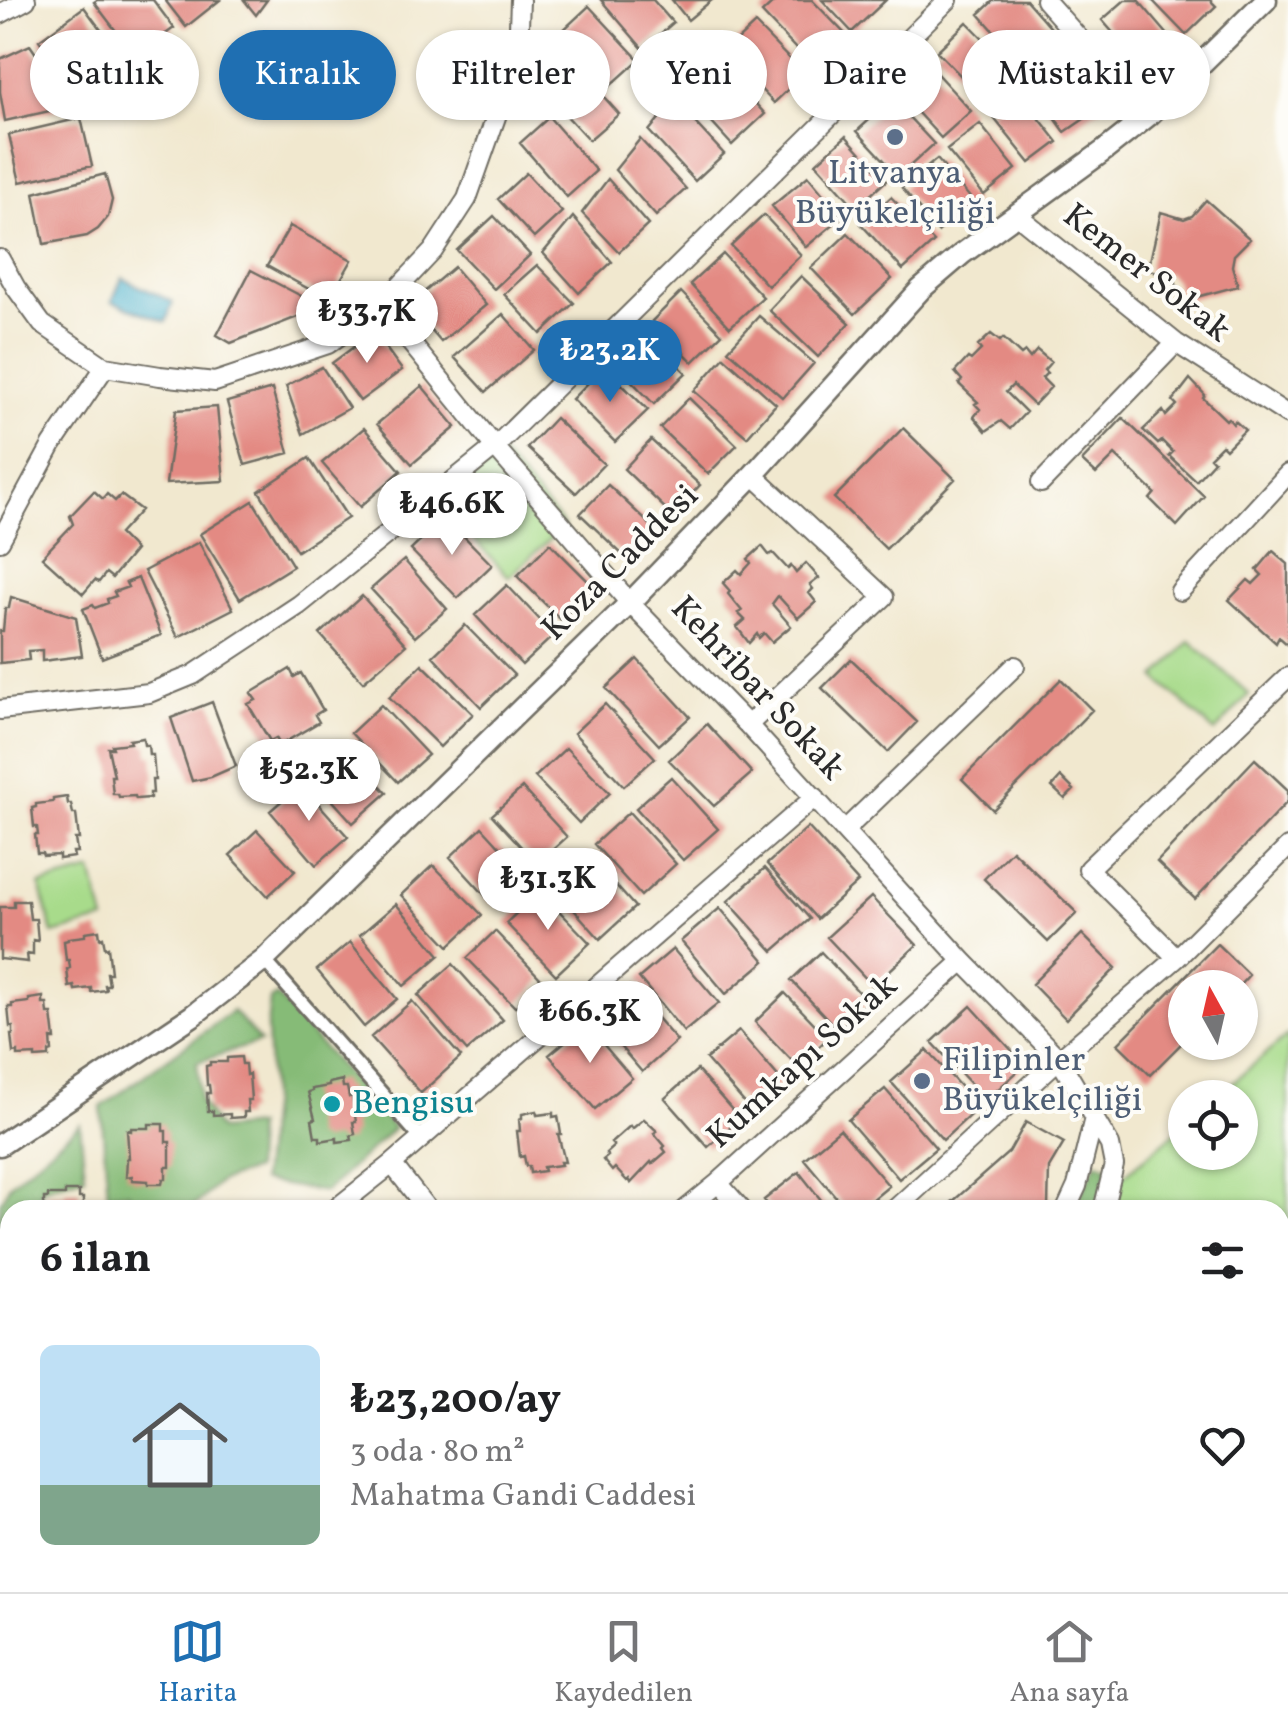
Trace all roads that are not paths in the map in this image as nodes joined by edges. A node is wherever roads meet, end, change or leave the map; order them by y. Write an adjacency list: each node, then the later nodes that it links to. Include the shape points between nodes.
1 (26, 0): 6 (street)
2 (520, 0): 12 (street, via 509,80 467,199 433,251)
3 (948, 0): 16 (street)
4 (1045, 0): 7 (street)
5 (1266, 0): 8 (street, Koza Caddesi)
6 (0, 14)
7 (1072, 30)
8 (1210, 55)
9 (1143, 120): 10 (street, Koza Caddesi)
10 (1016, 214): 13 (street, Kemer Sokak); 18 (street, Koza Caddesi, via 921,288)
11 (0, 259): 14 (street, via 42,324)
12 (381, 306): 14 (street, via 328,344 215,382); 16 (street, Kehribar Sokak)
13 (1176, 342): 15 (street, Kemer Sokak); 19 (street)
14 (105, 367): 20 (street, via 52,445)
15 (1288, 416)
16 (495, 447): 22 (street, Kehribar Sokak); 25 (street, via 299,606 192,675 149,693)
17 (1288, 474): 21 (street)
18 (753, 475): 22 (street, Koza Caddesi); 26 (street, via 884,597)
19 (1041, 483)
20 (0, 541)
21 (1180, 591)
22 (630, 603): 26 (street, Kehribar Sokak); 31 (street, Koza Caddesi)
23 (1015, 666): 28 (street)
24 (1285, 686): 30 (street, via 1088,869)
25 (0, 710)
26 (748, 724): 27 (street, Kehribar Sokak)
27 (815, 797): 28 (street, Kehribar Sokak); 35 (street)
28 (845, 830): 32 (street, Kehribar Sokak)
29 (1288, 847): 30 (street)
30 (1177, 958): 33 (street)
31 (264, 960): 35 (street); 36 (street, Koza Caddesi)
32 (963, 961): 33 (street, Kehribar Sokak); 38 (street, Kumkapı Sokak)
33 (1060, 1059): 34 (street, Kehribar Sokak); 43 (street)
34 (1094, 1118): 44 (street); 45 (street, Kehribar Sokak, via 1114,1165)
35 (420, 1138): 37 (street)
36 (0, 1145)
37 (392, 1164): 39 (street); 40 (street)
38 (718, 1183): 41 (street, Kumkapı Sokak); 42 (street)
39 (347, 1200)
40 (420, 1200)
41 (697, 1200)
42 (733, 1200)
43 (905, 1200)
44 (1070, 1200)
45 (1105, 1200)

